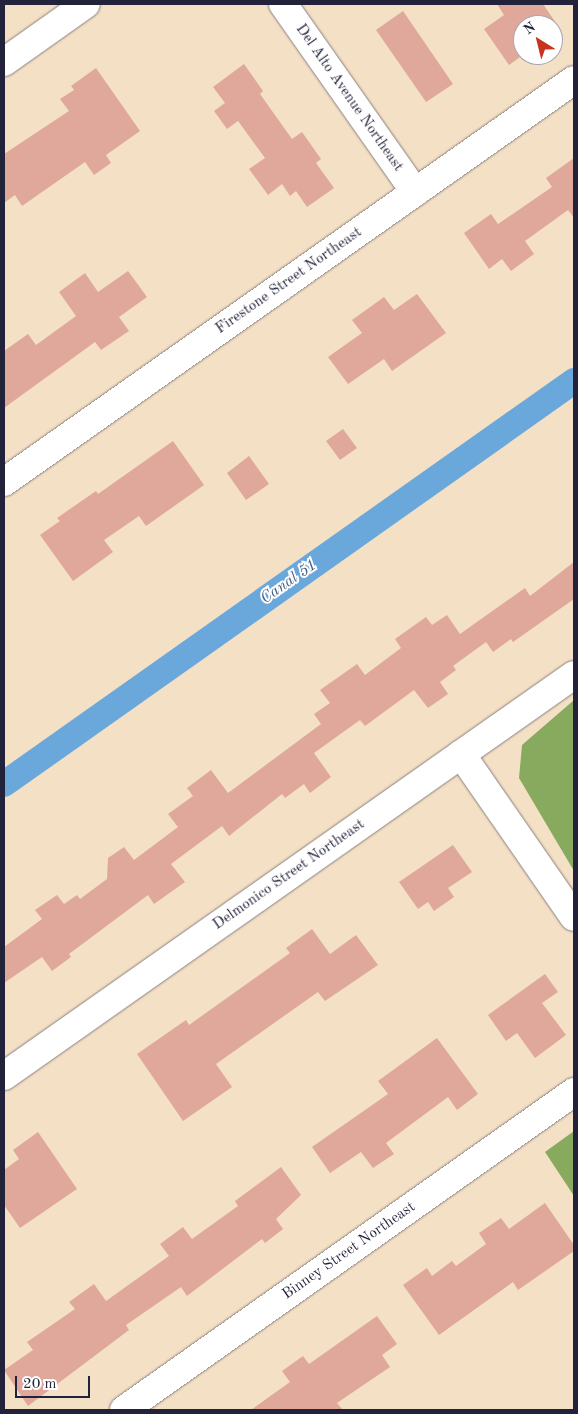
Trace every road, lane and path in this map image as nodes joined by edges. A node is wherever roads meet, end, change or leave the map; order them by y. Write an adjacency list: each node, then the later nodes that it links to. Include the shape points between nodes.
1 (86, 4): 3 (street)
2 (283, 4): 5 (street, Del Alto Avenue Northeast)
3 (4, 62)
4 (574, 80): 5 (street, Firestone Street Northeast)
5 (415, 192): 6 (street, Firestone Street Northeast)
6 (4, 482)
7 (574, 675): 8 (street, Delmonico Street Northeast)
8 (460, 754): 9 (street); 10 (street, Delmonico Street Northeast)
9 (574, 917)
10 (4, 1076)
11 (574, 1092): 12 (street, Binney Street Northeast)
12 (124, 1410)

